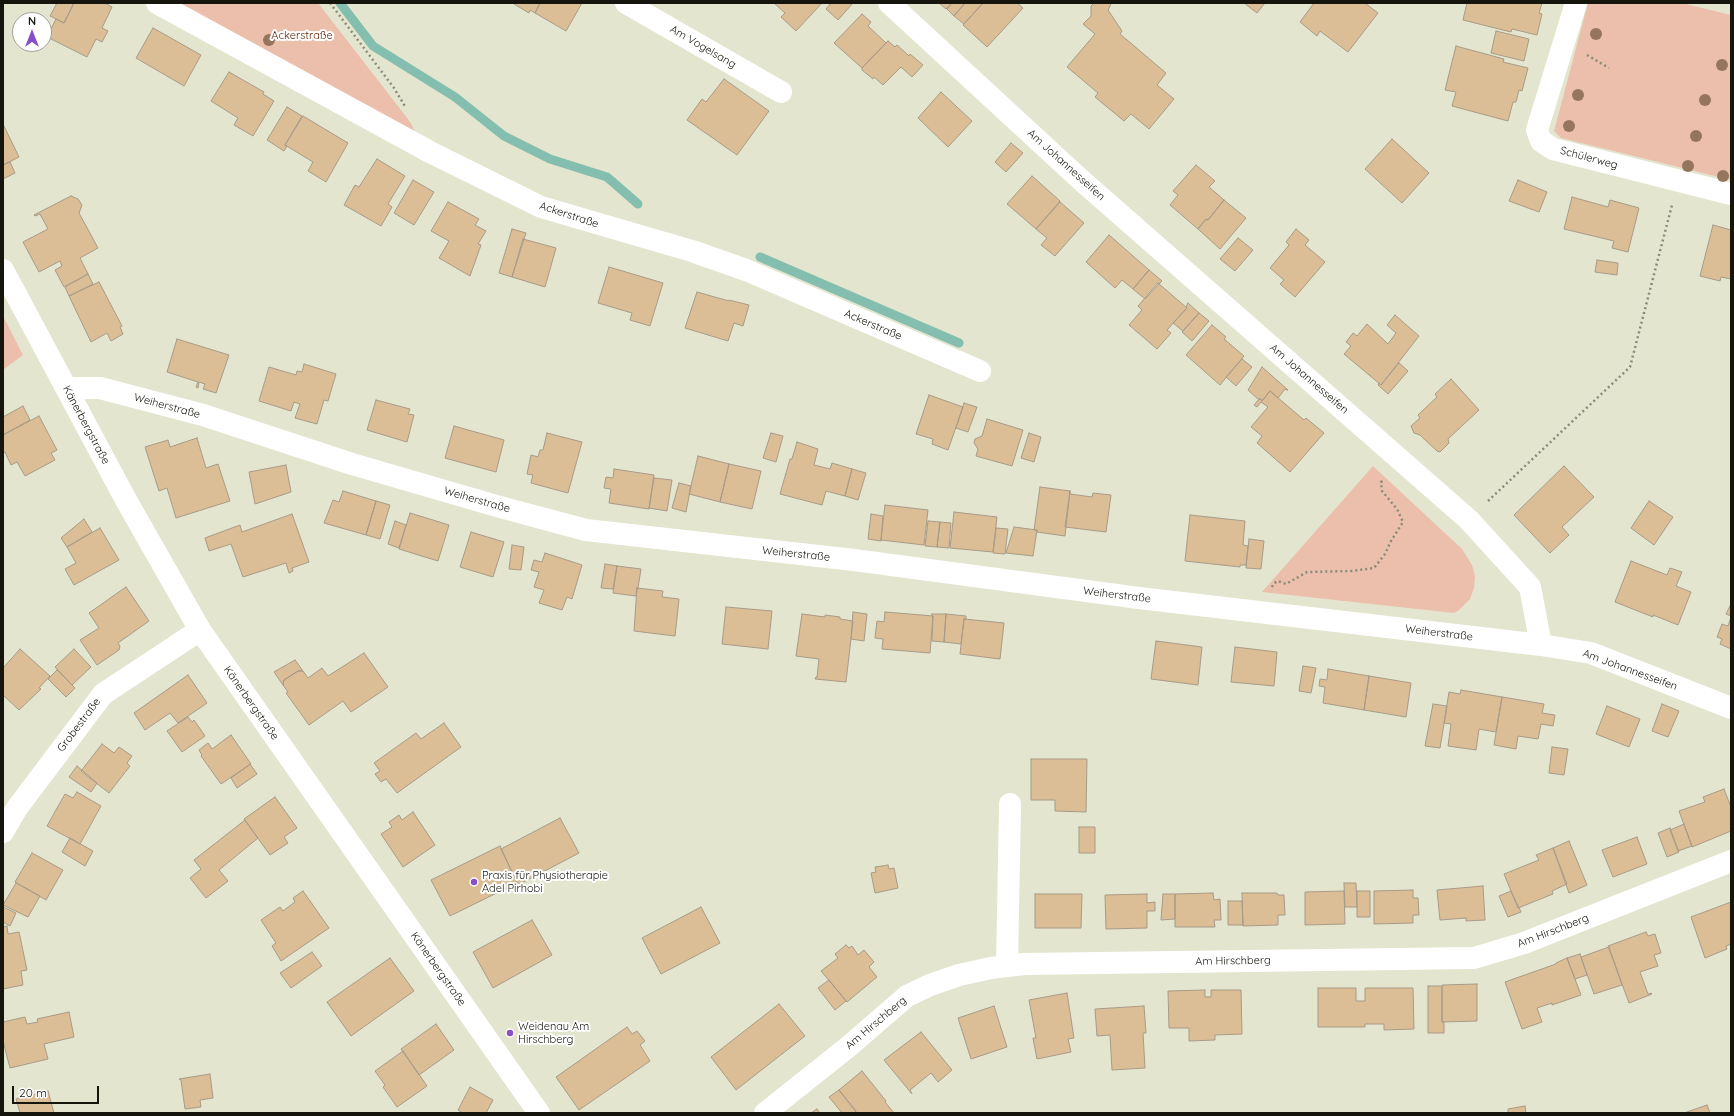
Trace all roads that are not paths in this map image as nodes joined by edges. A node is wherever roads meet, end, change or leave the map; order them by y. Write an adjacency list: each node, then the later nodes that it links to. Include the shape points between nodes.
1 (158, 3): 8 (street, Ackerstraße, via 430,152 541,207 692,251 746,270)
2 (626, 3): 5 (street, Am Vogelsang)
3 (889, 3): 11 (street, Am Johannesseifen, via 1081,180 1469,520 1530,587)
4 (1576, 3): 6 (street, Schülerweg, via 1538,130 1541,141 1553,149)
5 (781, 92)
6 (1731, 194)
7 (3, 270): 9 (street, Känerbergstraße)
8 (980, 371)
9 (66, 388): 10 (street, Känerbergstraße); 11 (street, Weiherstraße, via 100,388 196,413 352,464 586,530 854,560 1131,597)
10 (200, 630): 14 (street, Grobestraße, via 103,694 17,808); 17 (street, Känerbergstraße)
11 (1542, 645): 12 (street, Am Johannesseifen, via 1591,653)
12 (1731, 708)
13 (1010, 804): 16 (street)
14 (3, 832)
15 (1731, 861): 16 (street, Am Hirschberg, via 1524,944 1474,958)
16 (1007, 966): 18 (street, Am Hirschberg, via 958,975 907,996)
17 (539, 1113)
18 (765, 1113)

